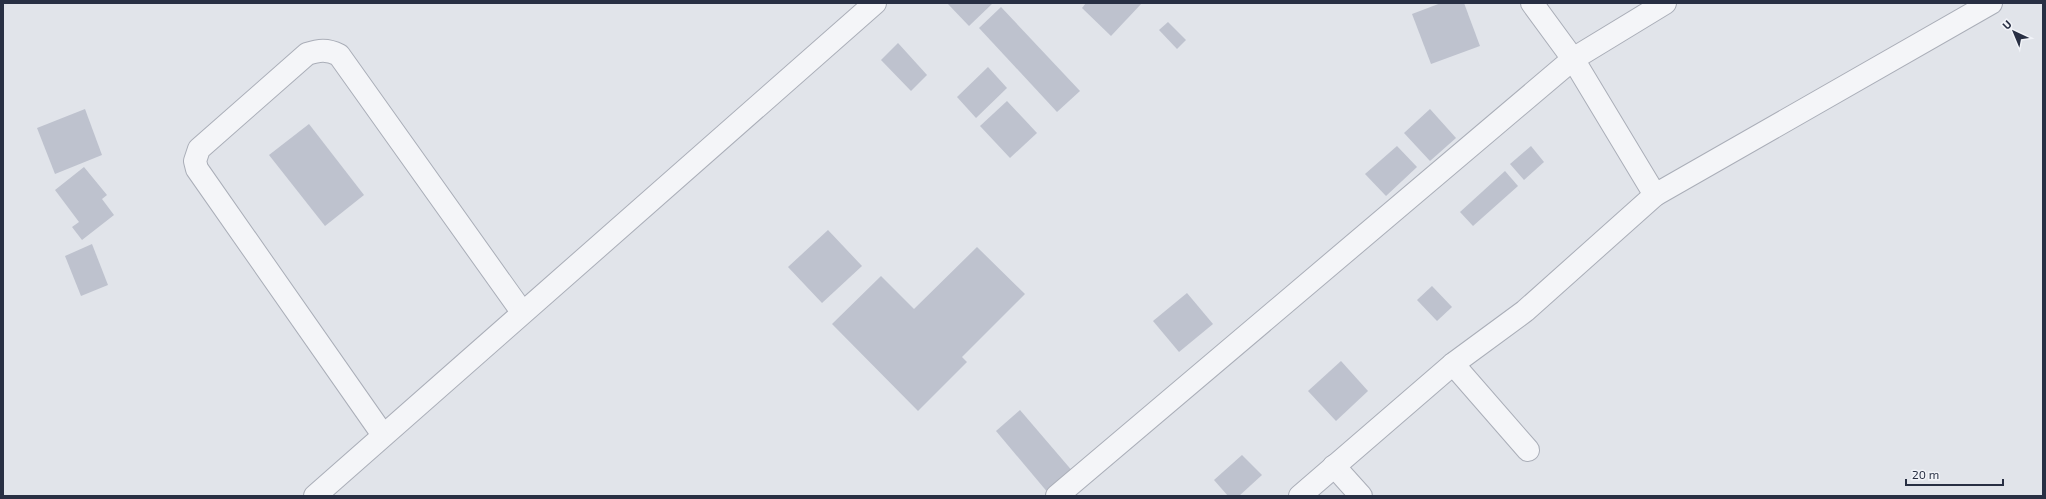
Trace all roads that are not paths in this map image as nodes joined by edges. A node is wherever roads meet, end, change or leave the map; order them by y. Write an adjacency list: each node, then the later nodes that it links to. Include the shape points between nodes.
1 (875, 3): 7 (street)
2 (1532, 3): 5 (street)
3 (1665, 3): 5 (street)
4 (1990, 3): 6 (street)
5 (1573, 59): 6 (street); 13 (street)
6 (1655, 195): 8 (street, via 1525,311)
7 (522, 312): 9 (street); 9 (street, via 339,55 329,50 307,54 205,143 194,161 197,170)
8 (1453, 364): 10 (street); 11 (street)
9 (383, 435): 12 (street)
10 (1528, 450)
11 (1334, 466): 14 (street); 15 (street)
12 (315, 496)
13 (1058, 496)
14 (1300, 496)
15 (1361, 496)

